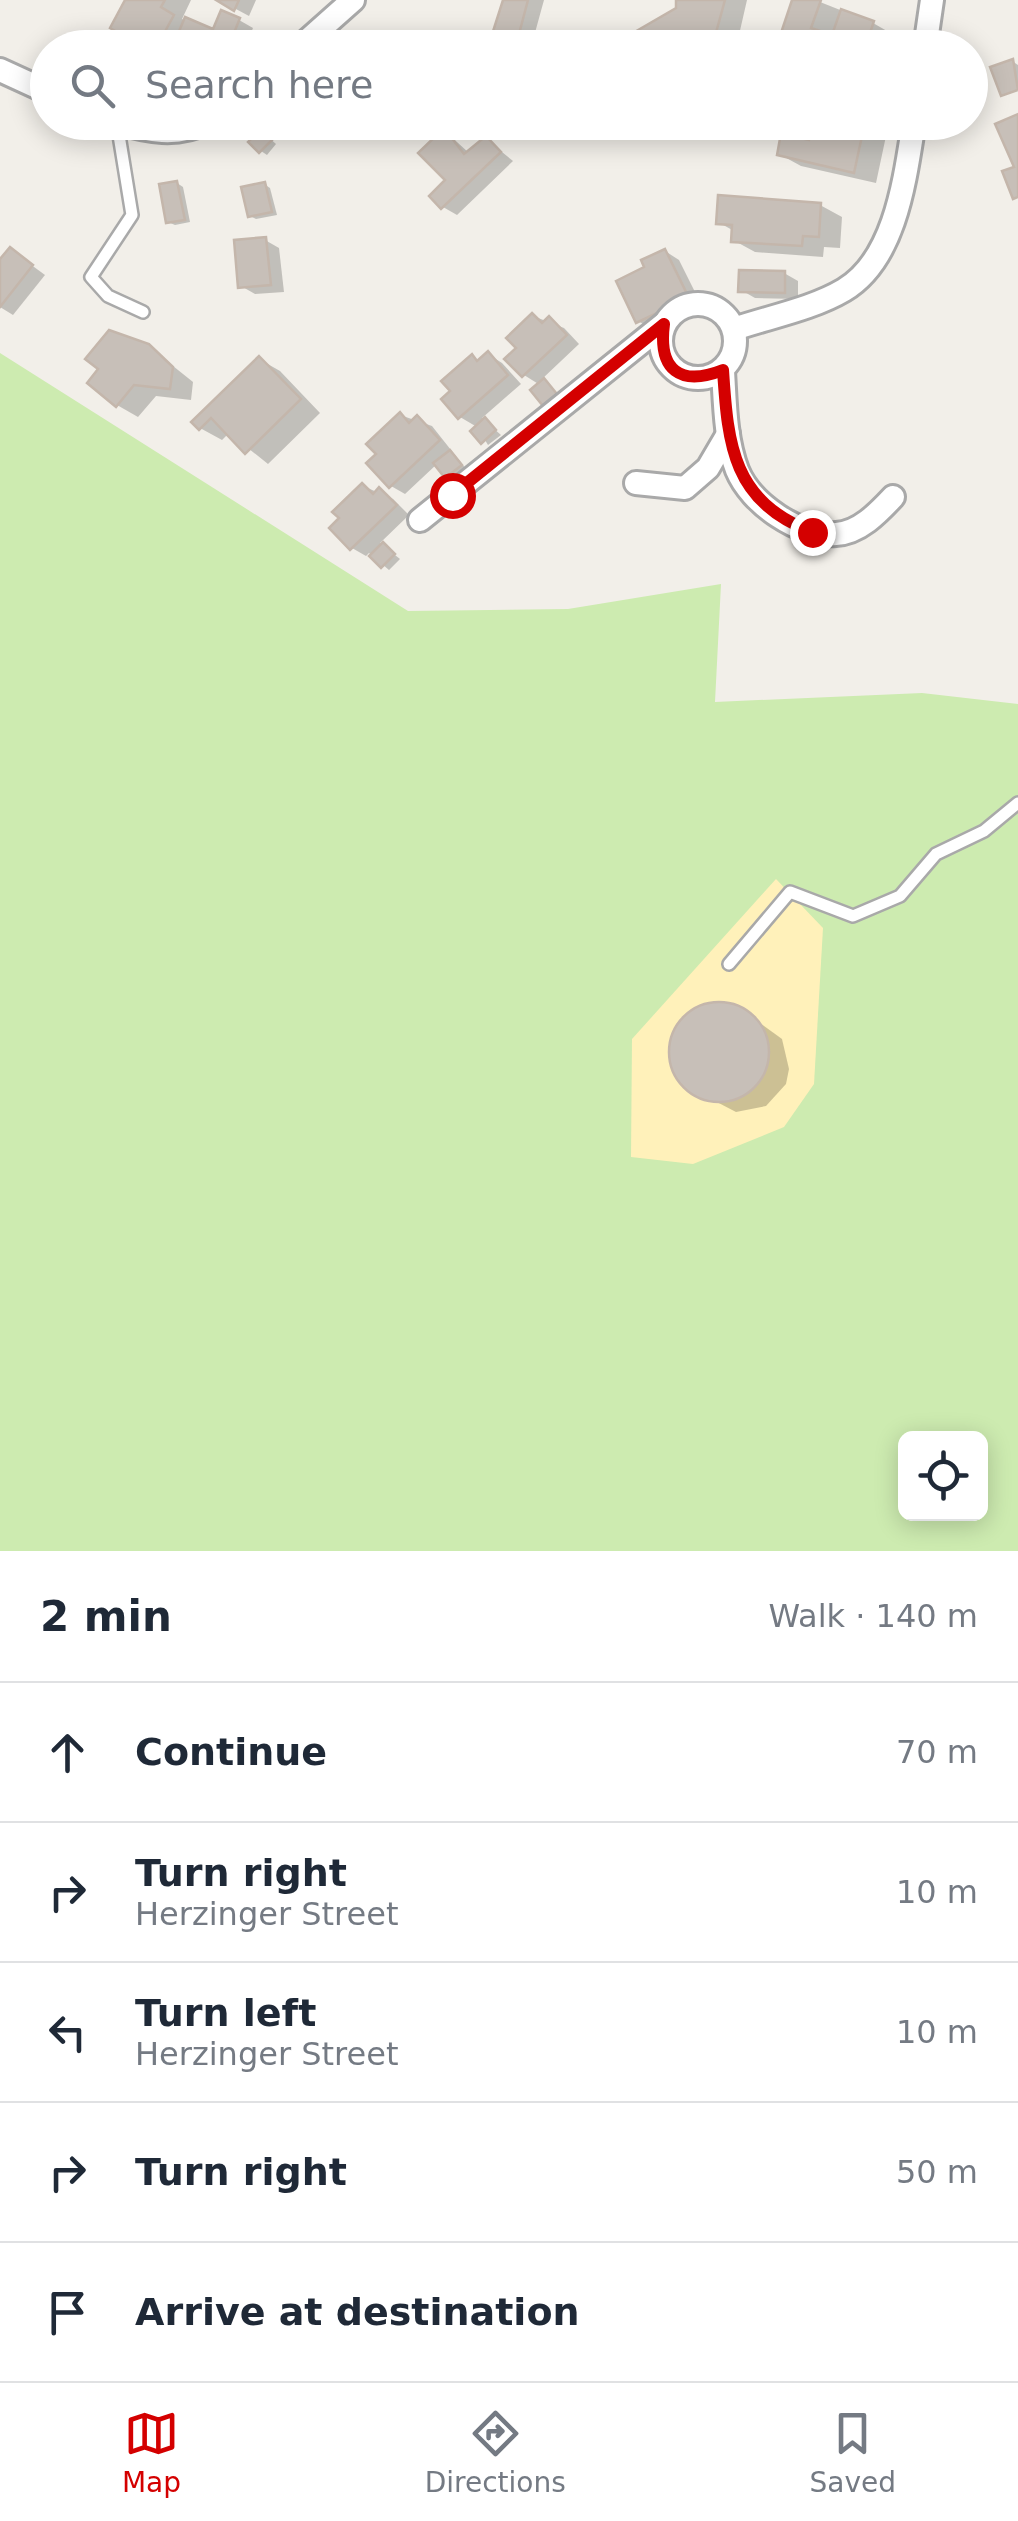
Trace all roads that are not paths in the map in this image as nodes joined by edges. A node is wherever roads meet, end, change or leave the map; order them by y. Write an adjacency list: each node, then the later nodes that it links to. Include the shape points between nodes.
1 (353, 0): 3 (street)
2 (932, 0): 4 (street)
3 (319, 30)
4 (928, 30)
5 (0, 70): 6 (street)
6 (30, 84)
7 (120, 140): 9 (lane, via 132,215 91,277 98,289)
8 (910, 140): 11 (street, via 884,245 862,278 841,292)
9 (142, 312)
10 (664, 324): 11 (street, via 692,304 724,315); 12 (street, via 661,350 675,371 699,380); 16 (street)
11 (734, 330): 12 (street, via 734,352)
12 (723, 370): 13 (street)
13 (728, 434): 14 (street, via 708,468 685,488); 15 (street, via 738,470 758,498 812,532 838,534 864,524)
14 (636, 484)
15 (893, 497)
16 (420, 520)
17 (1018, 803): 18 (lane, via 984,831 936,854 900,896 853,916 790,892)
18 (729, 964)

